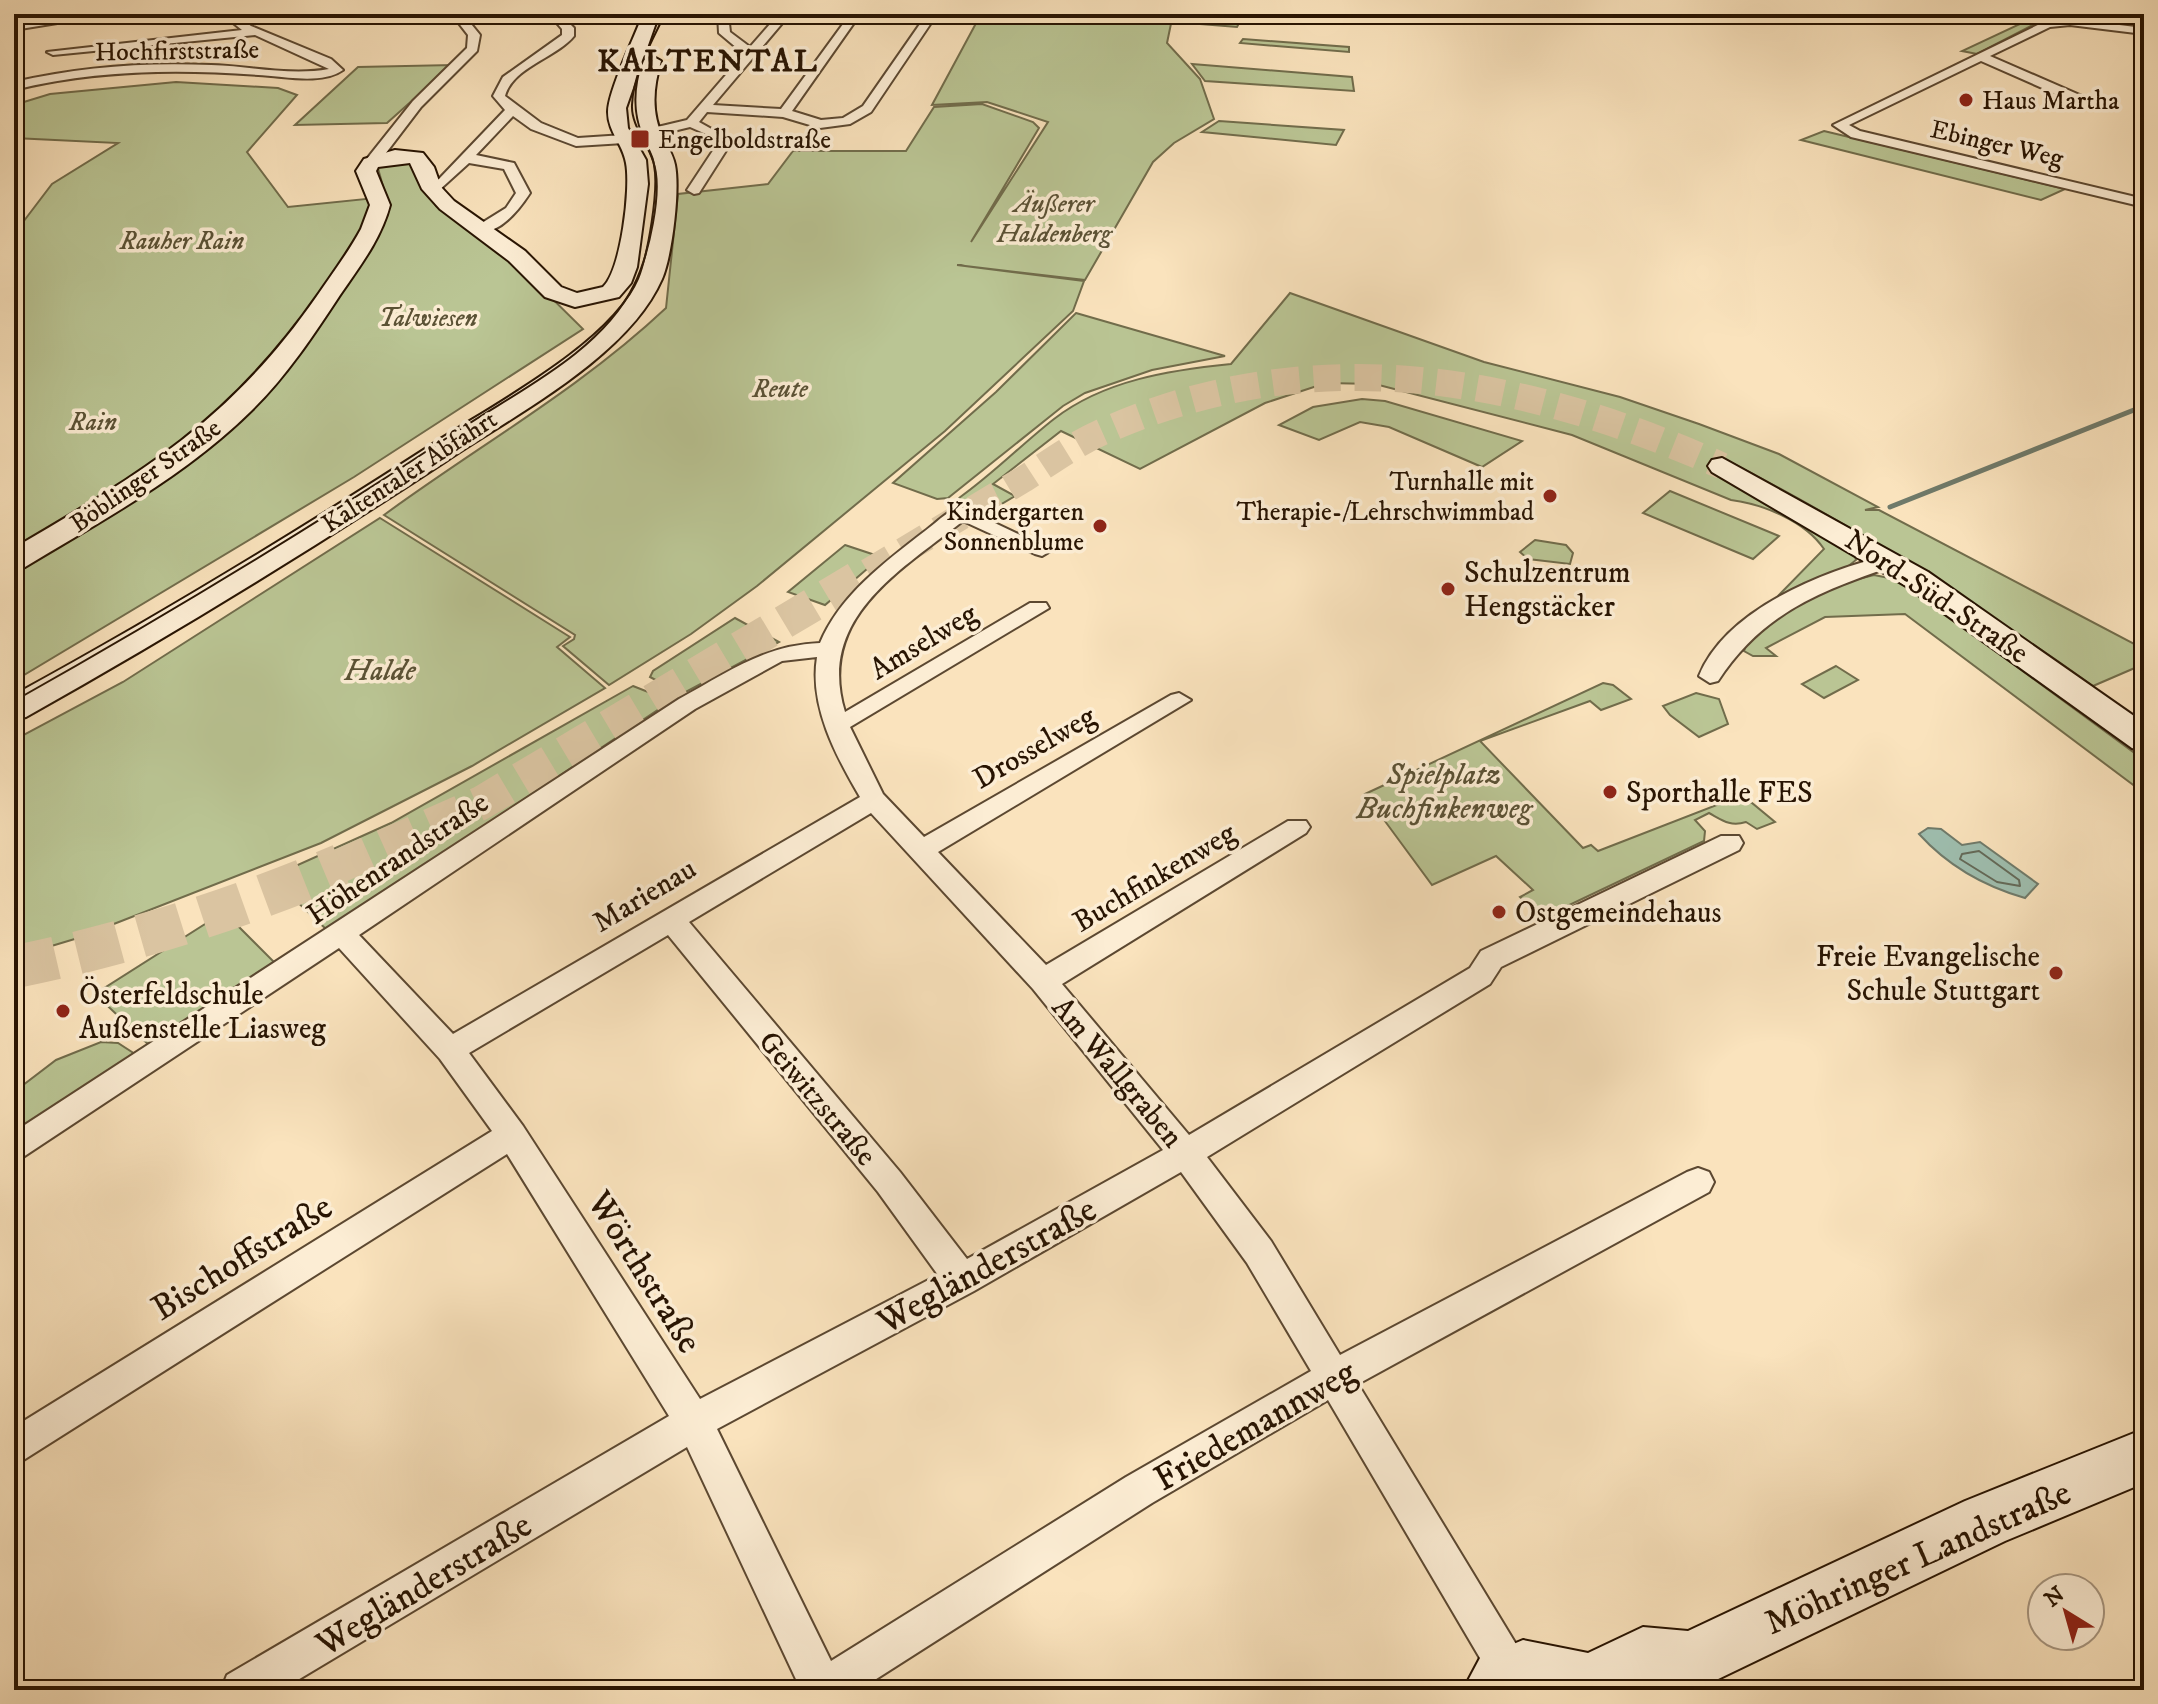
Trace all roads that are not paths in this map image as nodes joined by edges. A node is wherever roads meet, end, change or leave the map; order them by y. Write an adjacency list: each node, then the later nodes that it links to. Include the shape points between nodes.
1 (108, 14): 11 (street)
2 (227, 14): 13 (street)
3 (352, 14): 4 (street, via 396,20)
4 (456, 14): 25 (street, via 474,35 473,49 417,104)
5 (554, 14): 20 (street, via 568,28 564,43 505,81 499,96)
6 (723, 14): 15 (street, via 722,34)
7 (785, 14): 15 (street)
8 (848, 14): 21 (street, via 851,20)
9 (932, 14): 21 (street, via 867,109 829,124)
10 (659, 19): 23 (main road, via 643,90); 24 (main road, via 617,108)
11 (14, 27)
12 (2144, 31): 16 (street, via 2059,22)
13 (254, 32): 14 (street); 17 (street, Hochfirststraße, via 338,67 318,74 240,68 121,69)
14 (53, 52)
15 (751, 53): 19 (street)
16 (1980, 56): 18 (street); 29 (street, Ebinger Weg, via 1840,128)
17 (14, 86)
18 (2078, 99)
19 (705, 108): 21 (street); 22 (street)
20 (512, 110): 24 (street, via 567,140); 26 (street)
21 (784, 113)
22 (691, 123): 23 (street); 28 (street, via 717,135 724,145)
23 (652, 134): 24 (street); 39 (main road, Kaltentaler Abfahrt, via 666,171 655,261 647,287 614,329 307,538)
24 (624, 139): 30 (main road, via 636,160 638,184 626,267 611,292 586,300 562,298)
25 (386, 155): 27 (main road, via 420,160); 33 (main road, Böblinger Straße, via 366,171 380,205 364,244 300,337 243,404 149,479)
26 (464, 159): 27 (street); 30 (street, via 509,166 523,193 511,211)
27 (432, 189): 30 (main road)
28 (694, 190)
29 (2144, 203)
30 (482, 229)
31 (1722, 466): 34 (main road, Nord-Süd-Straße)
32 (1042, 550): 36 (street, via 961,513 852,608)
33 (14, 561)
34 (1889, 561): 37 (street, via 1777,604 1723,654); 41 (main road, Nord-Süd-Straße)
35 (1038, 608): 40 (street, Amselweg)
36 (828, 650): 40 (street, Am Wallgraben); 47 (street, Höhenrandstraße, via 790,651 743,672)
37 (1710, 676)
38 (1179, 700): 45 (street, Drosselweg)
39 (14, 709)
40 (836, 723): 42 (street, Am Wallgraben)
41 (2144, 740)
42 (874, 800): 45 (street, Am Wallgraben); 46 (street, Marienau)
43 (1297, 827): 48 (street, Buchfinkenweg)
44 (1730, 843): 52 (street, Wegländerstraße, via 1491,959 1480,976)
45 (922, 850): 48 (street, Am Wallgraben)
46 (670, 918): 49 (street, Marienau); 54 (street, Geiwitzstraße, via 889,1182)
47 (342, 934): 49 (street, Wörthstraße); 51 (street, Höhenrandstraße)
48 (1043, 981): 52 (street, Am Wallgraben)
49 (450, 1050): 50 (street, Wörthstraße)
50 (512, 1135): 56 (street, Wörthstraße); 57 (street, Bischoffstraße)
51 (14, 1149)
52 (1185, 1153): 54 (street, Wegländerstraße); 55 (street, Am Wallgraben, via 1259,1252)
53 (1698, 1182): 55 (street, Friedemannweg)
54 (962, 1280): 56 (street, Wegländerstraße)
55 (1335, 1377): 60 (street, Am Wallgraben); 62 (street, Friedemannweg, via 1139,1490)
56 (694, 1422): 61 (street, Wegländerstraße); 62 (street, Wörthstraße)
57 (14, 1448)
58 (2144, 1456): 59 (main road, Möhringer Landstraße, via 1985,1521)
59 (1682, 1676): 60 (main road, Möhringer Landstraße, via 1643,1657 1591,1683)
60 (1537, 1683)
61 (242, 1690)
62 (822, 1690)

